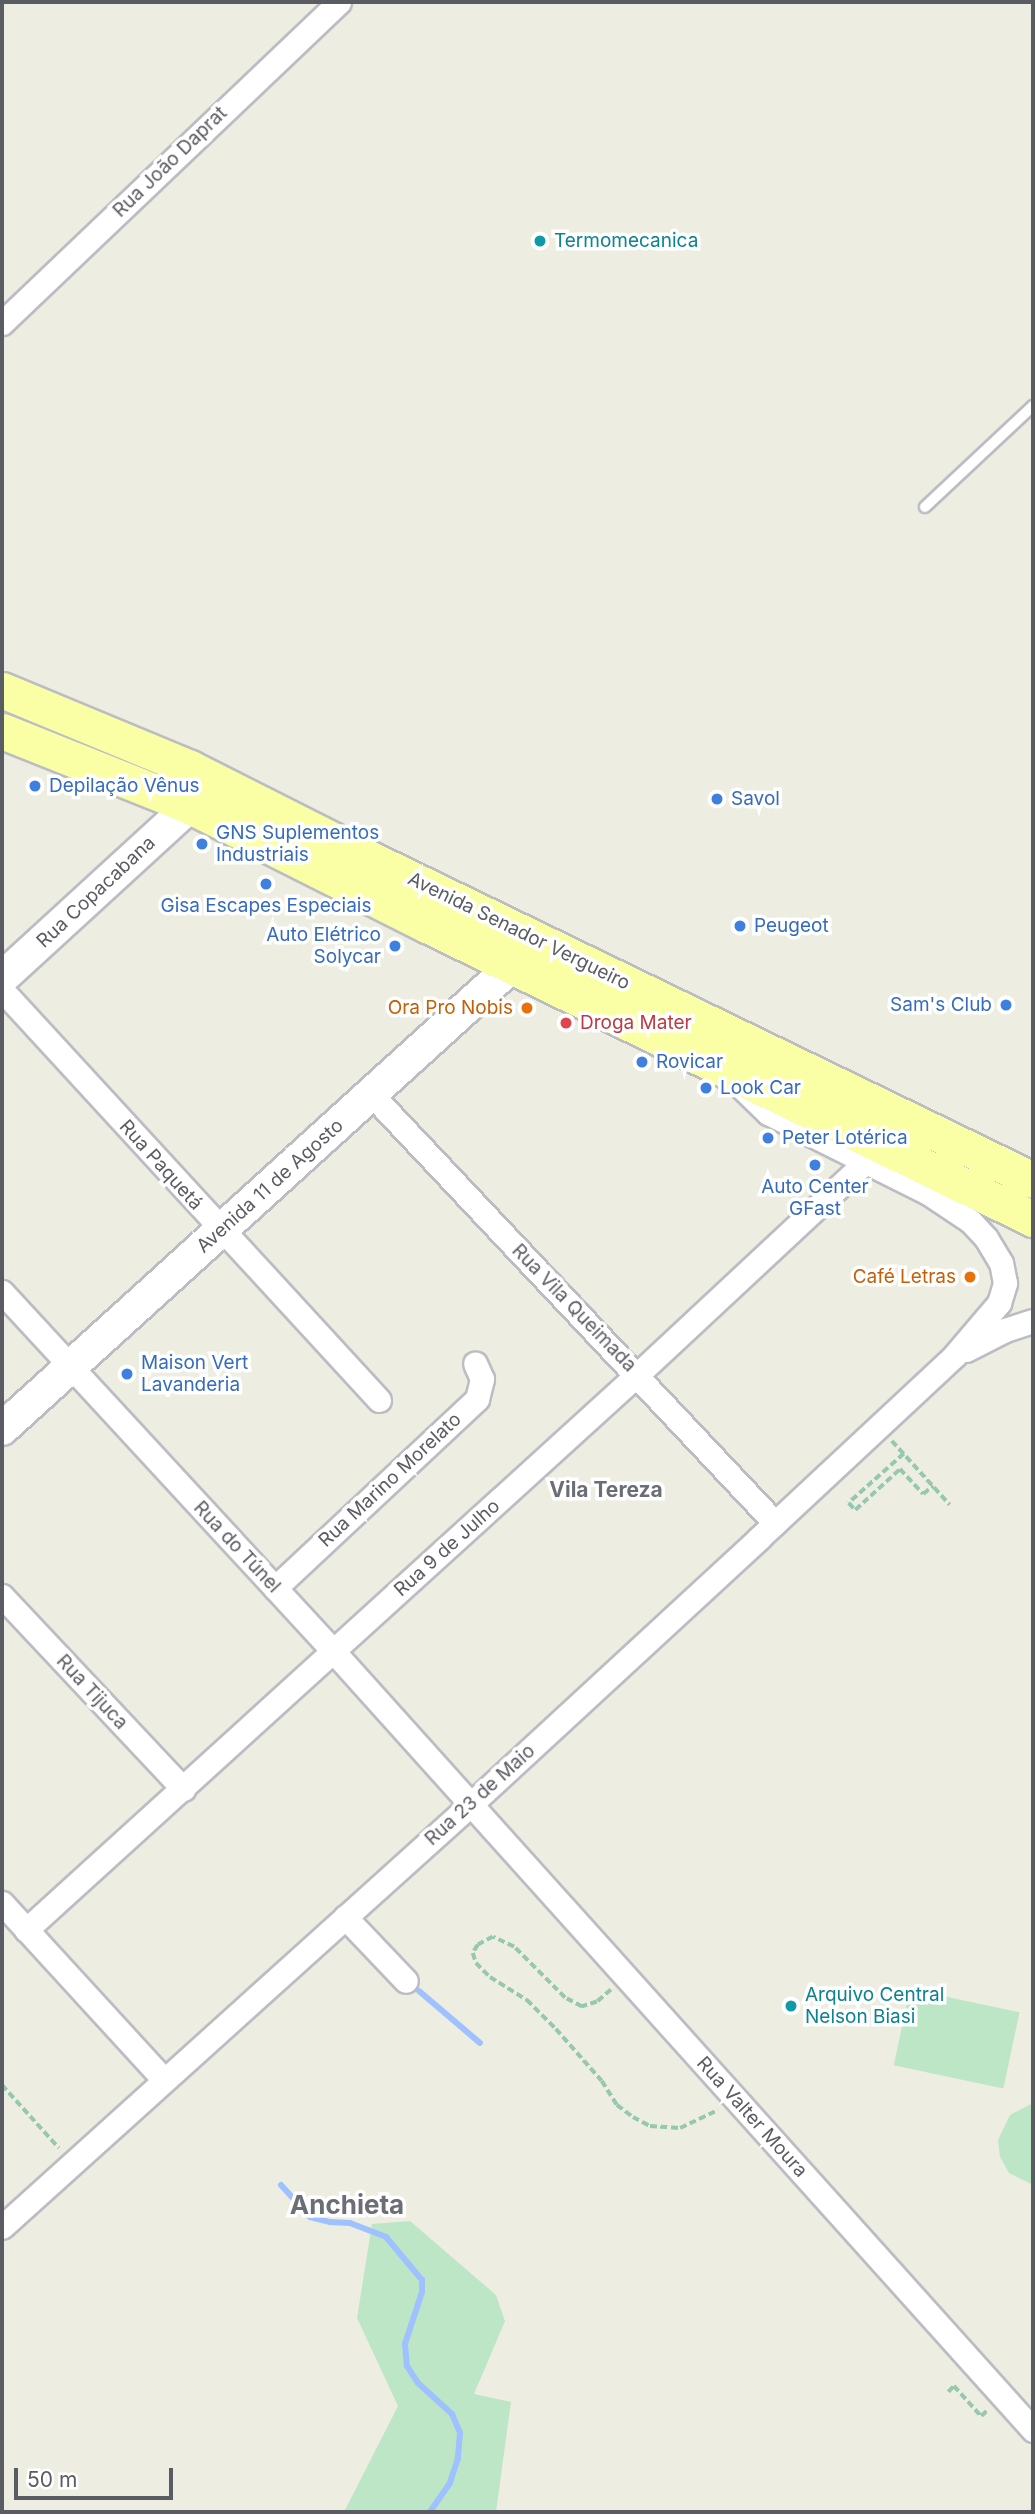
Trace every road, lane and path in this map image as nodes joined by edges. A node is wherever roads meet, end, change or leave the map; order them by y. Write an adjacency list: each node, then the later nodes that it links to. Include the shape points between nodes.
1 (339, 2): 2 (street, Rua João Daprat)
2 (2, 323)
3 (1033, 406): 4 (lane)
4 (925, 507)
5 (2, 690): 8 (main road, Avenida Senador Vergueiro, via 190,768)
6 (2, 731): 7 (main road, Avenida Senador Vergueiro)
7 (190, 806): 8 (main road, Avenida Senador Vergueiro); 9 (street, Rua Copacabana)
8 (519, 949): 11 (main road, Avenida Senador Vergueiro); 12 (street, Avenida 11 de Agosto); 14 (main road, Avenida Senador Vergueiro)
9 (2, 978)
10 (2, 990): 17 (street, Rua Paquetá)
11 (724, 1067): 13 (street, via 768,1112); 15 (main road, Avenida Senador Vergueiro)
12 (372, 1095): 17 (street, Avenida 11 de Agosto); 24 (street, Rua Vila Queimada)
13 (865, 1162): 21 (street, Rua 23 de Maio, via 965,1217 996,1252 1005,1277 1004,1292); 24 (street, Rua 9 de Julho)
14 (1033, 1180)
15 (994, 1201): 16 (main road, Avenida Senador Vergueiro); 18 (main road)
16 (1033, 1219)
17 (221, 1230): 23 (street, Avenida 11 de Agosto); 25 (street, Rua Paquetá)
18 (1033, 1234)
19 (2, 1292): 23 (street, Rua do Túnel)
20 (1033, 1321): 21 (street, Rua 23 de Maio)
21 (954, 1356): 26 (street, Rua 23 de Maio)
22 (475, 1363): 32 (street, Rua Marino Morelato, via 482,1379 477,1399)
23 (70, 1366): 27 (street, Avenida 11 de Agosto); 32 (street, Rua do Túnel)
24 (638, 1374): 31 (street, Rua Vila Queimada); 34 (street, Rua 9 de Julho)
25 (379, 1400)
26 (878, 1426): 28 (path); 31 (street, Rua 23 de Maio)
27 (2, 1429)
28 (904, 1454): 29 (path); 29 (path, via 849,1503 855,1510 900,1469 923,1494)
29 (933, 1486): 30 (path)
30 (950, 1505)
31 (775, 1523): 36 (street, Rua 23 de Maio)
32 (275, 1588): 34 (street, Rua do Túnel)
33 (2, 1596): 35 (street, Rua Tijuca)
34 (334, 1652): 35 (street, Rua 9 de Julho); 36 (street, Rua do Túnel)
35 (183, 1789): 39 (street, Rua 9 de Julho)
36 (470, 1805): 38 (street, Rua 23 de Maio); 40 (street, Rua Valter Moura)
37 (2, 1903): 39 (street)
38 (345, 1917): 41 (street); 42 (street, Rua 23 de Maio)
39 (26, 1930): 42 (street)
40 (625, 1977): 44 (street, Rua Valter Moura); 44 (path, via 597,2002 582,2007 565,1998 514,1947 493,1937 473,1953 490,1977 527,2000 556,2029 617,2105 633,2117 650,2126 680,2128 715,2112)
41 (406, 1981)
42 (163, 2079): 45 (street, Rua 23 de Maio)
43 (2, 2085): 45 (path)
44 (733, 2097): 49 (street, Rua Valter Moura)
45 (73, 2162): 46 (street, Rua 23 de Maio)
46 (2, 2227)
47 (948, 2392): 48 (path, via 954,2386 981,2416)
48 (990, 2408)
49 (1033, 2430)

